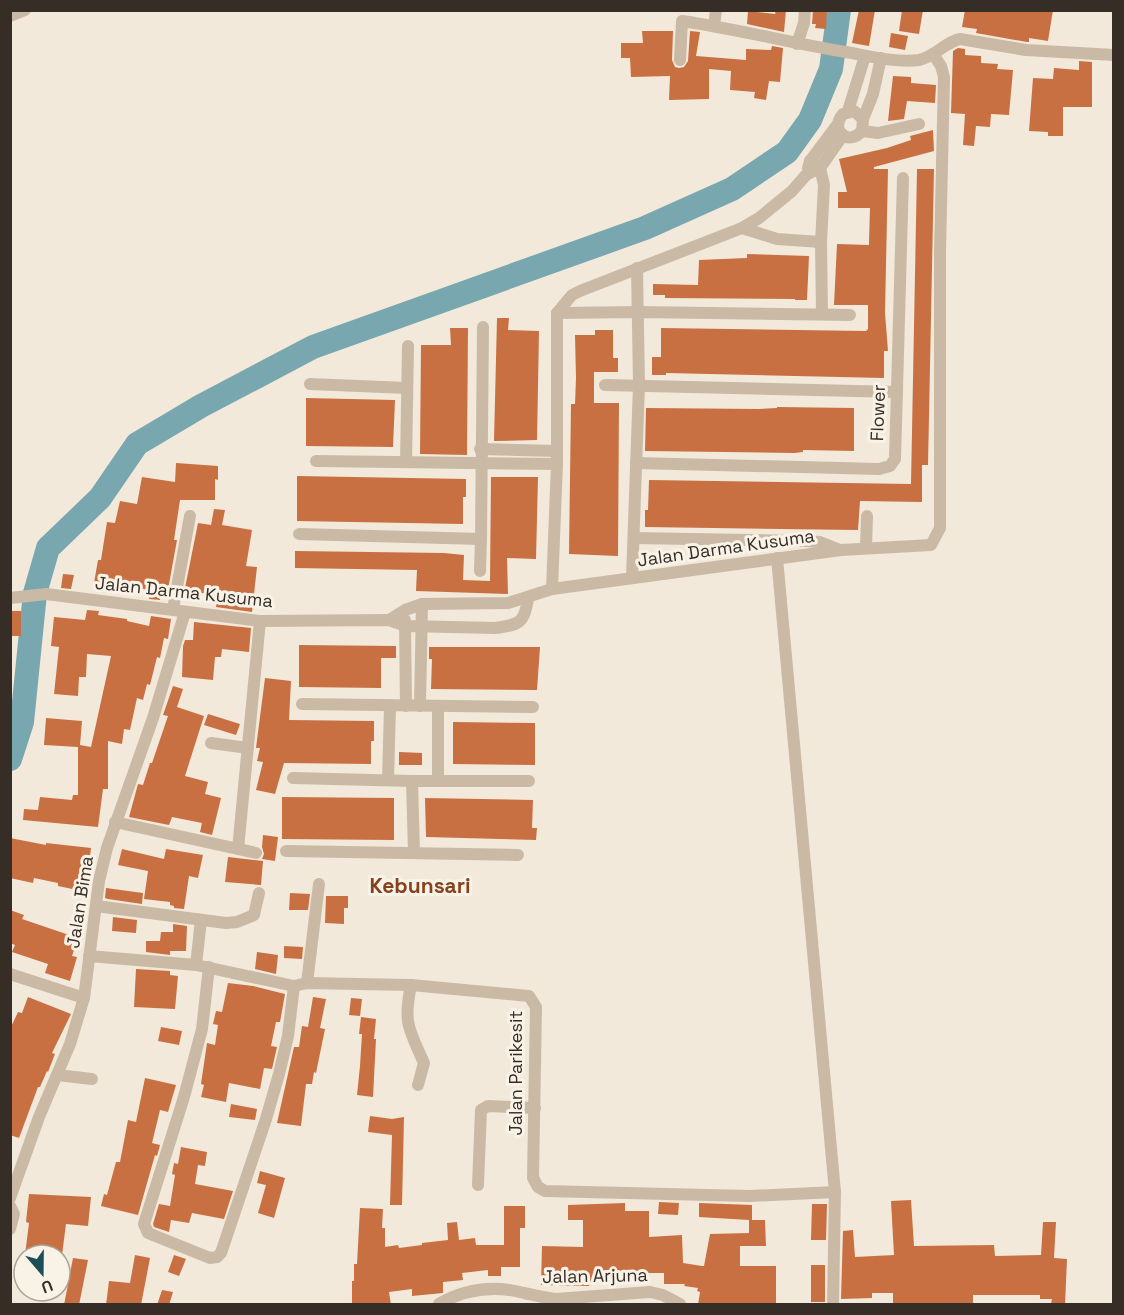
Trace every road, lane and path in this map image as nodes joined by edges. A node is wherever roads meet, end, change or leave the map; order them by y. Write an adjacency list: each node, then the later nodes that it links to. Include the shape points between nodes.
1 (26, 10): 4 (street)
2 (716, 10): 5 (street)
3 (806, 10): 6 (street)
4 (10, 16)
5 (714, 26): 6 (street); 11 (street, via 682,21)
6 (797, 44): 8 (street)
7 (933, 54): 9 (street, via 960,39 1026,50); 10 (street, via 918,60); 43 (street, Jalan Darma Kusuma, via 944,77 940,528 931,545)
8 (865, 56): 10 (street); 12 (street)
9 (1113, 56)
10 (881, 58): 14 (street)
11 (680, 60)
12 (848, 111): 14 (street, via 854,111); 15 (street, via 838,119)
13 (919, 124): 14 (street, via 878,132)
14 (862, 125): 15 (street, via 856,137)
15 (840, 130): 16 (street)
16 (815, 164): 18 (street, via 773,207); 19 (street, via 824,185)
17 (903, 178): 31 (street, Flower)
18 (742, 228): 19 (street, via 777,239); 20 (street)
19 (821, 242): 23 (street)
20 (637, 268): 21 (street); 22 (street, via 572,295)
21 (638, 312): 22 (street); 23 (street); 29 (street)
22 (557, 314): 33 (street)
23 (822, 314): 24 (street)
24 (850, 315)
25 (483, 327): 32 (street)
26 (408, 346): 30 (street)
27 (310, 384): 30 (street)
28 (605, 384): 29 (street)
29 (639, 385): 31 (street); 37 (street)
30 (407, 388): 35 (street)
31 (897, 392): 37 (street, Flower, via 895,459 890,466 879,469)
32 (480, 449): 33 (street); 36 (street)
33 (557, 458): 36 (street); 48 (street)
34 (316, 461): 35 (street)
35 (406, 462): 36 (street)
36 (481, 463): 42 (street)
37 (636, 463): 41 (street)
38 (190, 516): 52 (street, Jalan Bima)
39 (867, 516): 43 (street)
40 (299, 534): 42 (street)
41 (634, 538): 44 (street, via 805,541); 47 (street)
42 (481, 539): 46 (street)
43 (866, 548): 44 (street, Jalan Darma Kusuma)
44 (841, 550): 45 (street, Jalan Darma Kusuma)
45 (777, 558): 47 (street, Jalan Darma Kusuma); 92 (street)
46 (480, 571)
47 (632, 579): 48 (street, Jalan Darma Kusuma)
48 (552, 589): 50 (street, Jalan Darma Kusuma)
49 (10, 598): 52 (street, Jalan Darma Kusuma, via 46,594)
50 (528, 598): 51 (street, Jalan Darma Kusuma, via 508,603); 57 (street, Jalan Darma Kusuma, via 521,621 507,627)
51 (422, 604): 53 (street, Jalan Darma Kusuma); 57 (street)
52 (179, 610): 55 (street, Jalan Darma Kusuma); 71 (street, Jalan Bima, via 153,718)
53 (405, 610): 54 (street, Jalan Darma Kusuma); 56 (street)
54 (389, 620): 55 (street, Jalan Darma Kusuma); 56 (street, Jalan Darma Kusuma)
55 (260, 621): 65 (street)
56 (406, 626): 57 (street, Jalan Darma Kusuma); 61 (street)
57 (422, 626): 59 (street)
58 (302, 704): 60 (street)
59 (420, 705): 61 (street); 62 (street)
60 (390, 706): 61 (street); 67 (street)
61 (406, 706)
62 (438, 706): 63 (street); 69 (street)
63 (533, 706)
64 (211, 743): 65 (street)
65 (248, 748): 72 (street)
66 (293, 778): 67 (street)
67 (388, 780): 68 (street)
68 (412, 781): 69 (street); 75 (street)
69 (438, 781): 70 (street)
70 (529, 781)
71 (115, 822): 72 (street); 79 (street, Jalan Bima)
72 (238, 849): 74 (street)
73 (286, 851): 75 (street)
74 (256, 853)
75 (414, 853): 76 (street)
76 (518, 855)
77 (319, 884): 84 (street)
78 (259, 893): 80 (street, via 254,915 250,917 226,923)
79 (96, 906): 80 (street); 81 (street, Jalan Bima)
80 (201, 920): 82 (street)
81 (89, 956): 82 (street, Jalan Parikesit); 86 (street, Jalan Bima)
82 (202, 966): 84 (street, Jalan Parikesit); 84 (street, via 202,1029 144,1224 148,1233 210,1258 221,1253 266,1119)
83 (10, 974): 86 (street)
84 (301, 984): 85 (street, Jalan Parikesit)
85 (411, 985): 89 (street, via 408,1027 424,1063); 90 (street, Jalan Parikesit, via 529,996 536,1007)
86 (84, 998): 87 (street, Jalan Bima)
87 (57, 1075): 88 (street); 93 (street, Jalan Bima)
88 (92, 1080)
89 (418, 1084)
90 (535, 1108): 91 (street, via 488,1106 481,1110); 92 (street, Jalan Parikesit, via 533,1178 542,1190 749,1196)
91 (478, 1185)
92 (835, 1192): 98 (street)
93 (10, 1198)
94 (10, 1206): 95 (street, via 14,1214)
95 (10, 1229)
96 (439, 1305): 97 (street, Jalan Arjuna, via 457,1295 491,1288 556,1299 650,1292)
97 (680, 1305)
98 (833, 1305)

